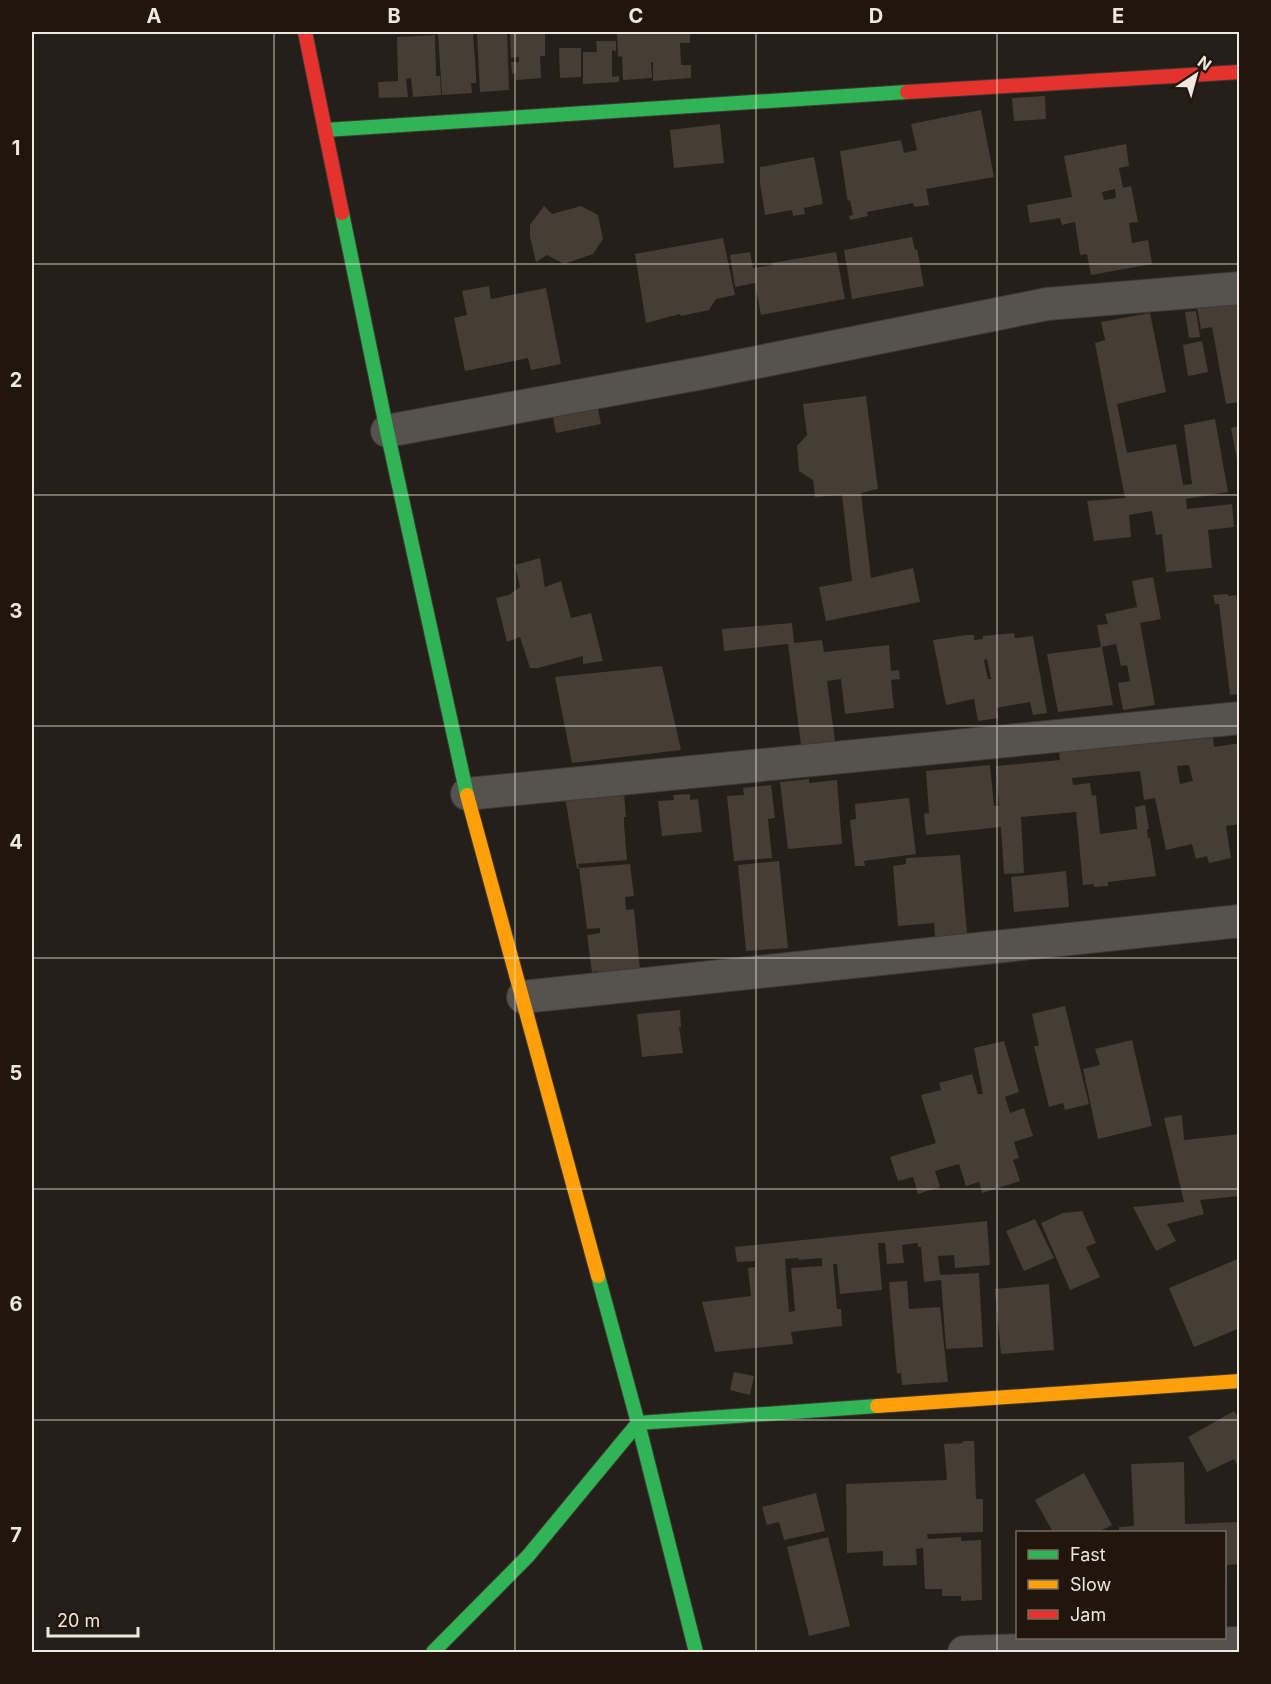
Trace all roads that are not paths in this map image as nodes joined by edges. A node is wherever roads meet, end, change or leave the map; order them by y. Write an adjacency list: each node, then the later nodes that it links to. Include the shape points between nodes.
1 (305, 32): 3 (street)
2 (1239, 72): 3 (street)
3 (325, 130): 5 (street)
4 (1239, 288): 5 (street, via 1047,304)
5 (387, 431): 7 (street)
6 (1239, 718): 7 (street)
7 (467, 794): 9 (street)
8 (1239, 921): 9 (street)
9 (523, 997): 11 (street)
10 (1239, 1381): 11 (street)
11 (638, 1423): 13 (street, via 528,1556); 14 (street)
12 (1239, 1643): 15 (street)
13 (433, 1653)
14 (696, 1653)
15 (964, 1653)

